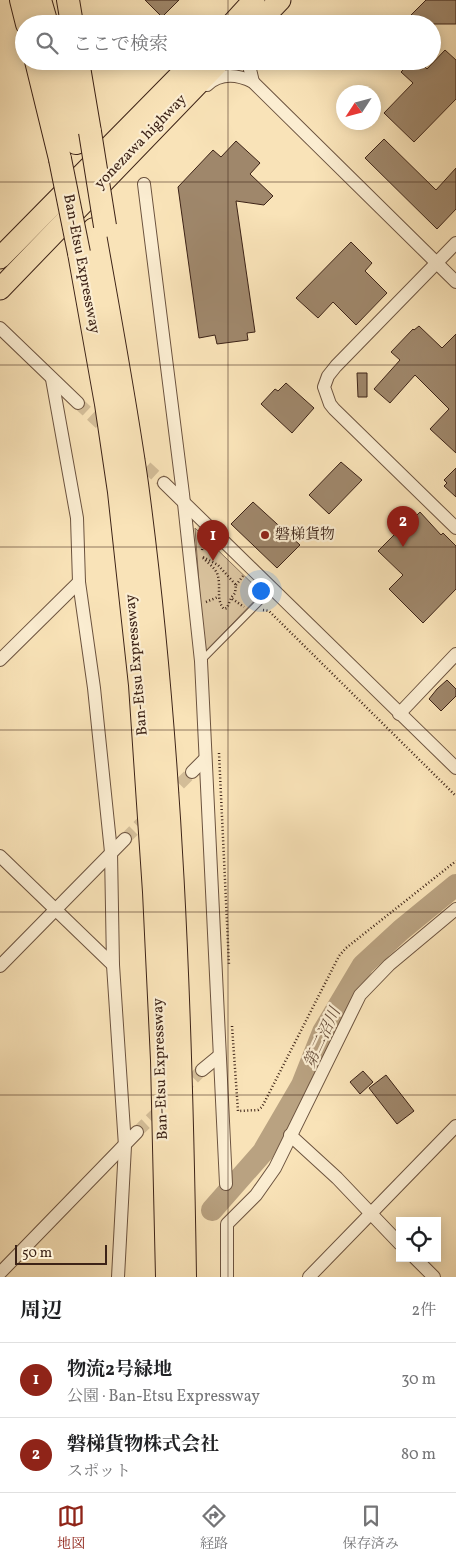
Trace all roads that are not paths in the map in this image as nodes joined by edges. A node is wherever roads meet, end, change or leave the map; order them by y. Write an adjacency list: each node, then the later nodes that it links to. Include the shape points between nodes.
1 (68, 0): 6 (highway)
2 (254, 0): 7 (highway)
3 (278, 2): 8 (highway); 9 (street)
4 (26, 6): 5 (highway)
5 (36, 15)
6 (70, 15)
7 (240, 15)
8 (266, 15)
9 (273, 15)
10 (40, 70): 17 (highway, Ban-Etsu Expressway)
11 (58, 70): 17 (highway, Ban-Etsu Expressway)
12 (78, 70): 17 (highway)
13 (185, 70): 21 (highway, yonezawa highway)
14 (211, 70): 18 (highway, yonezawa highway)
15 (250, 70): 16 (street)
16 (253, 82): 18 (street, via 239,77 218,77 148,146); 22 (street)
17 (75, 145): 59 (highway, Ban-Etsu Expressway, bridge, via 80,253 119,492 140,685 161,1040); 60 (highway, Ban-Etsu Expressway, via 99,227 137,486 164,753 180,1055)
18 (133, 151): 24 (highway, yonezawa highway)
19 (144, 184): 29 (street)
20 (456, 243): 22 (street)
21 (0, 258)
22 (437, 263): 23 (street); 30 (street, via 336,366 324,387 334,409)
23 (456, 282)
24 (0, 289)
25 (0, 328): 26 (street)
26 (52, 379): 27 (street); 31 (street, via 77,518)
27 (78, 404)
28 (164, 483): 29 (street)
29 (184, 502): 32 (street); 35 (street)
30 (456, 528)
31 (79, 582): 34 (street); 41 (street)
32 (274, 587): 35 (lane); 36 (street)
33 (456, 654): 36 (street)
34 (0, 660)
35 (201, 661): 37 (street)
36 (399, 714): 38 (street)
37 (206, 759): 39 (street); 47 (street)
38 (456, 768)
39 (192, 772)
40 (125, 839): 41 (street)
41 (111, 852): 43 (street); 45 (street)
42 (0, 856): 43 (street)
43 (56, 909): 45 (street); 46 (street)
44 (456, 909): 51 (street, via 389,965 360,995)
45 (114, 965): 52 (street)
46 (0, 966)
47 (219, 1056): 48 (street); 53 (street)
48 (202, 1070)
49 (456, 1126): 54 (street)
50 (137, 1132): 52 (street)
51 (290, 1135): 54 (street); 61 (street, via 283,1154 256,1195 227,1224)
52 (125, 1146): 57 (street); 58 (street)
53 (226, 1184)
54 (370, 1214): 55 (street); 62 (street)
55 (396, 1240)
56 (419, 1262): 63 (street)
57 (0, 1273)
58 (118, 1277)
59 (166, 1277)
60 (185, 1277)
61 (227, 1277)
62 (310, 1277)
63 (434, 1277)

